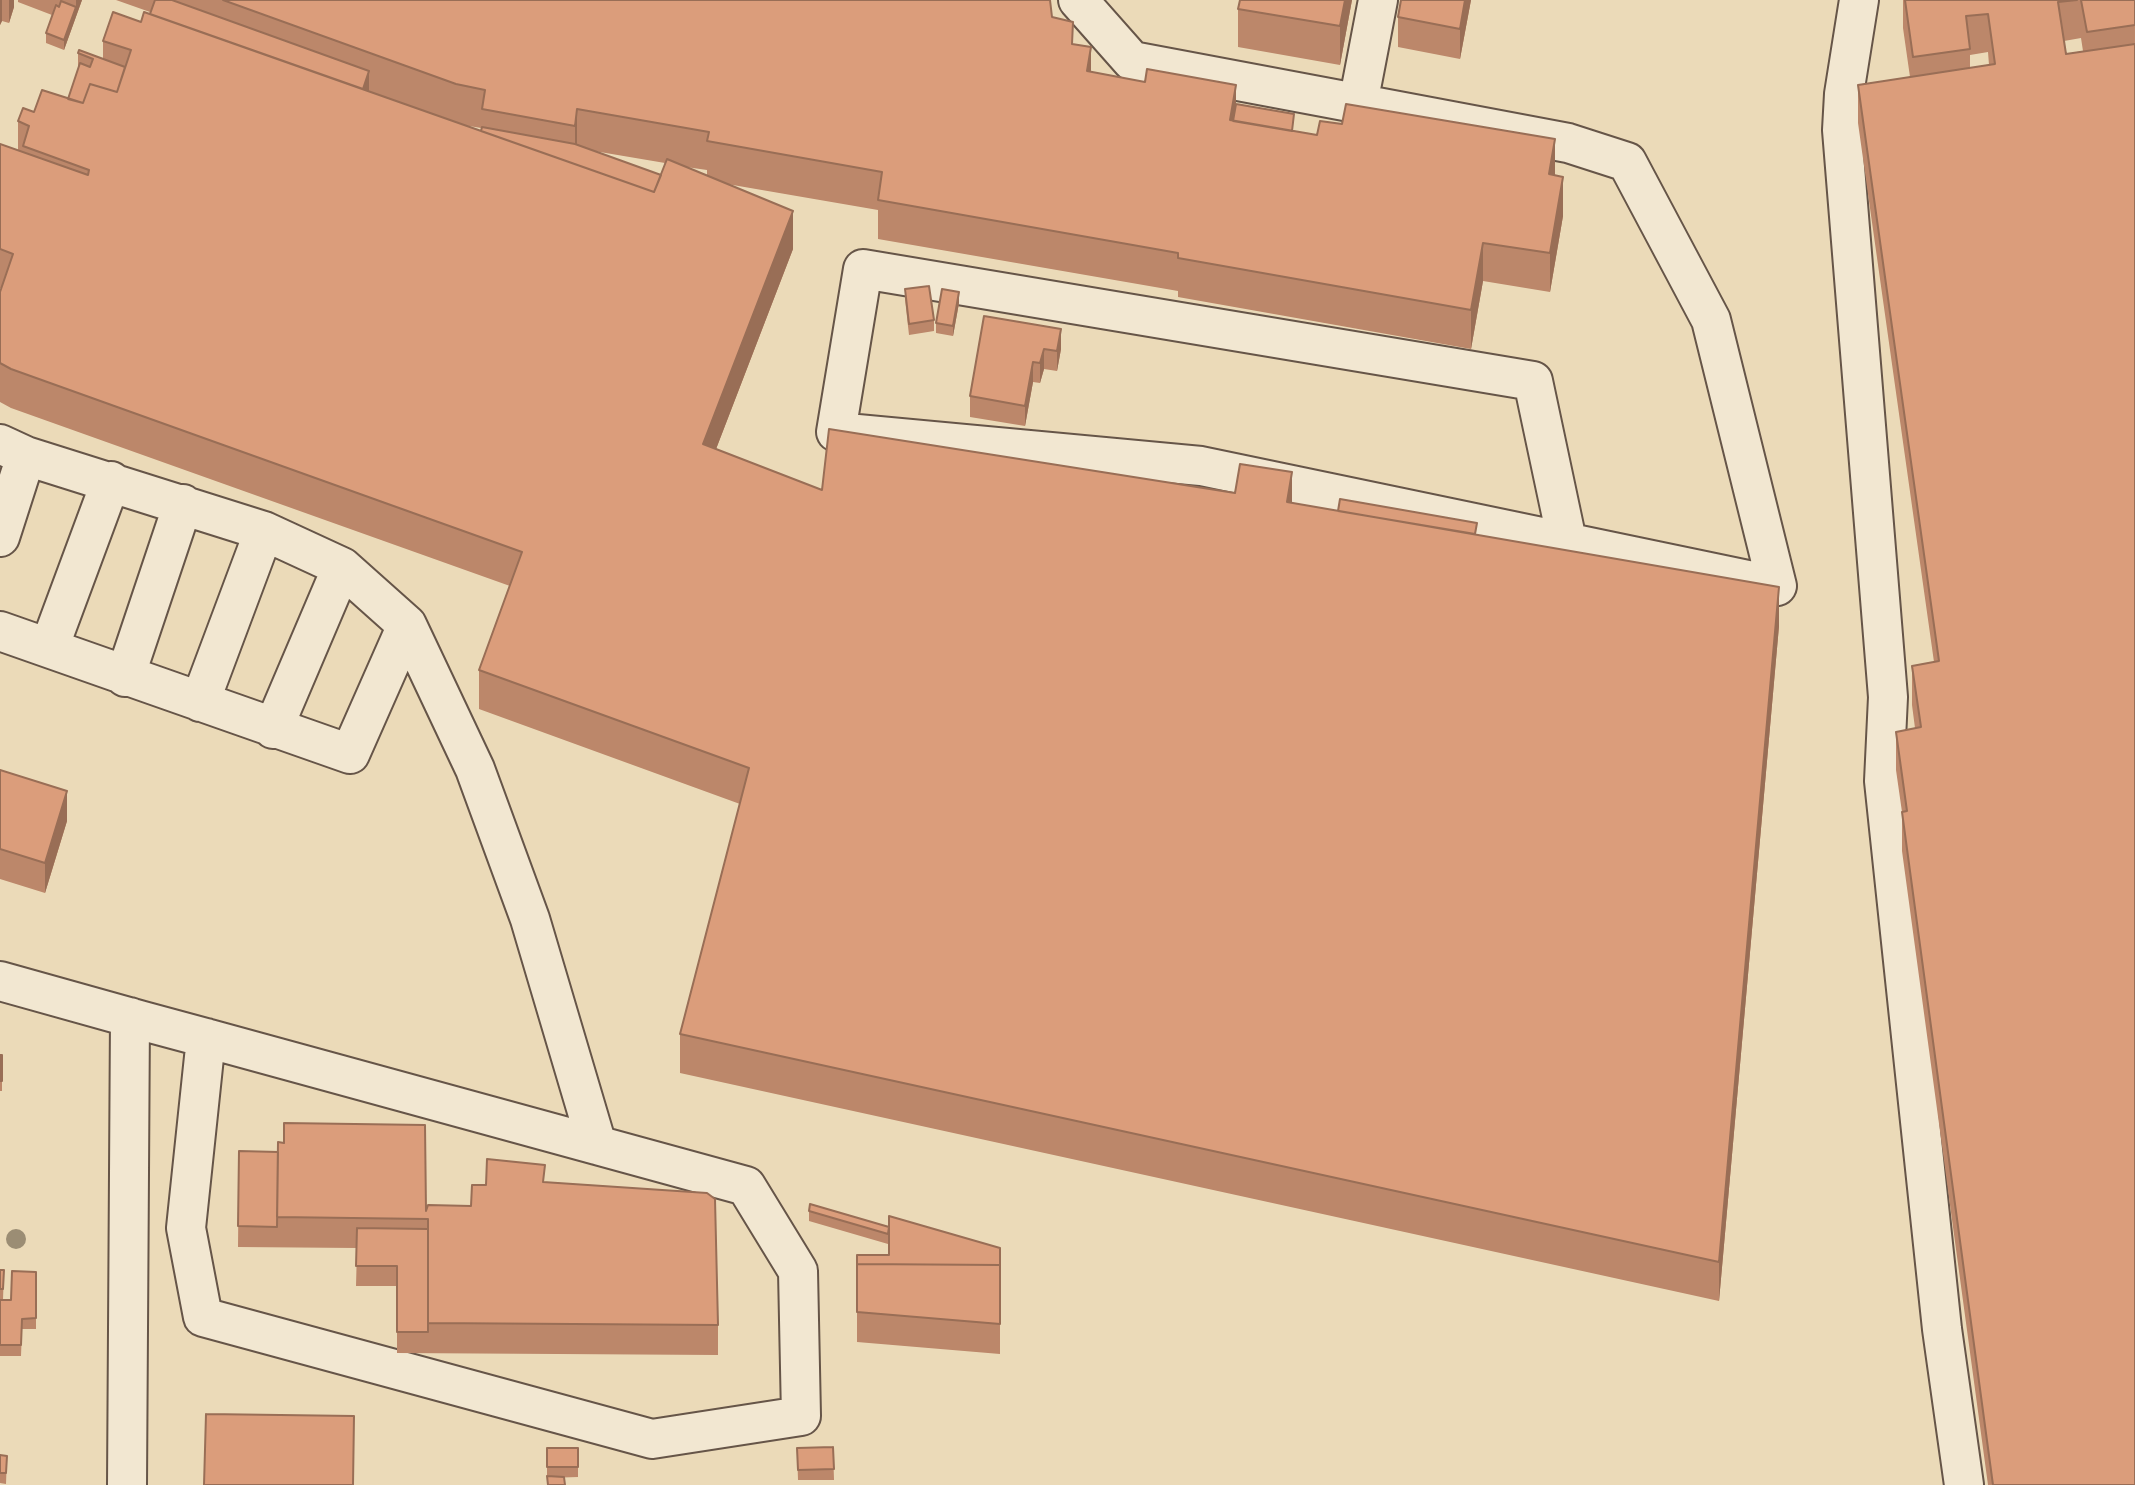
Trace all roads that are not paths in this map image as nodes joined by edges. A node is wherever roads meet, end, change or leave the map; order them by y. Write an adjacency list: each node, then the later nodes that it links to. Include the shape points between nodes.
1 (1078, 0): 4 (street, via 1132,61)
2 (1378, 0): 4 (street)
3 (1859, 0): 23 (street, via 1842,130 1888,696 1884,781 1941,1316)
4 (1358, 104): 10 (street, via 1568,143 1627,162 1712,320 1777,586)
5 (13, 450): 6 (street); 9 (street)
6 (111, 481): 7 (street); 14 (street)
7 (183, 504): 8 (street); 15 (street)
8 (264, 531): 11 (street); 16 (street)
9 (0, 537)
10 (1567, 541): 10 (street, via 1200,466 836,432 863,269 1533,381)
11 (342, 567): 12 (street); 17 (street)
12 (407, 625): 17 (street, via 350,754); 21 (street, via 485,794 530,919)
13 (0, 631): 14 (street)
14 (48, 648): 15 (street)
15 (125, 677): 16 (street)
16 (200, 702): 17 (street)
17 (273, 729)
18 (0, 981): 19 (street)
19 (130, 1017): 20 (street); 22 (street)
20 (206, 1038): 21 (street); 21 (street, via 186,1228 202,1317 652,1439 801,1416 798,1271 746,1186)
21 (597, 1145)
22 (127, 1485)
23 (1964, 1485)

